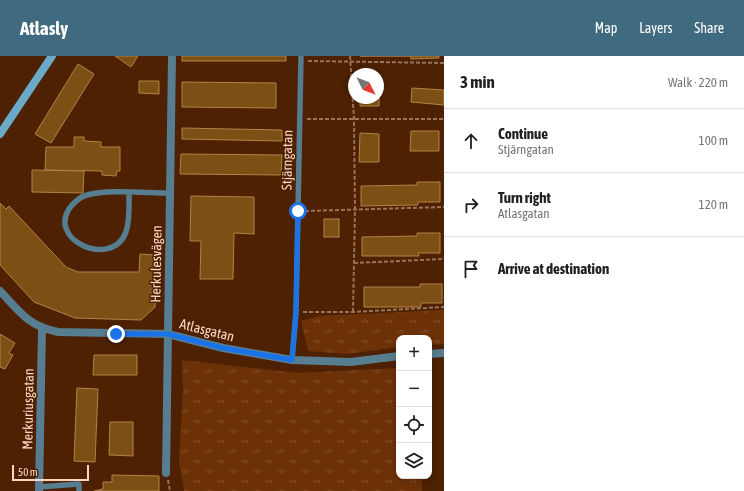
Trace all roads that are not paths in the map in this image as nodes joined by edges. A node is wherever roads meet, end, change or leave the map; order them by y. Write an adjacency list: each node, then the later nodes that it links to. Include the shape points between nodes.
1 (52, 56): 4 (main road)
2 (172, 56): 6 (street, Herkulesvägen)
3 (301, 58): 13 (lane, Stjärngatan, via 296,312)
4 (0, 132)
5 (129, 193): 5 (lane, via 85,195 76,201 66,216 65,225 68,233 90,250 114,245 126,232); 6 (lane)
6 (169, 193): 9 (street, Herkulesvägen)
7 (0, 291): 8 (street, Atlasgatan, via 32,323)
8 (42, 328): 9 (street, Atlasgatan, via 58,332); 15 (street, Merkuriusgatan)
9 (168, 334): 13 (street, Atlasgatan, via 223,348); 14 (street, Herkulesvägen)
10 (444, 353): 11 (street)
11 (432, 354)
12 (396, 356): 13 (street, Atlasgatan, via 351,362)
13 (292, 360)
14 (166, 473)
15 (39, 489): 16 (lane, via 79,484)
16 (79, 491)

